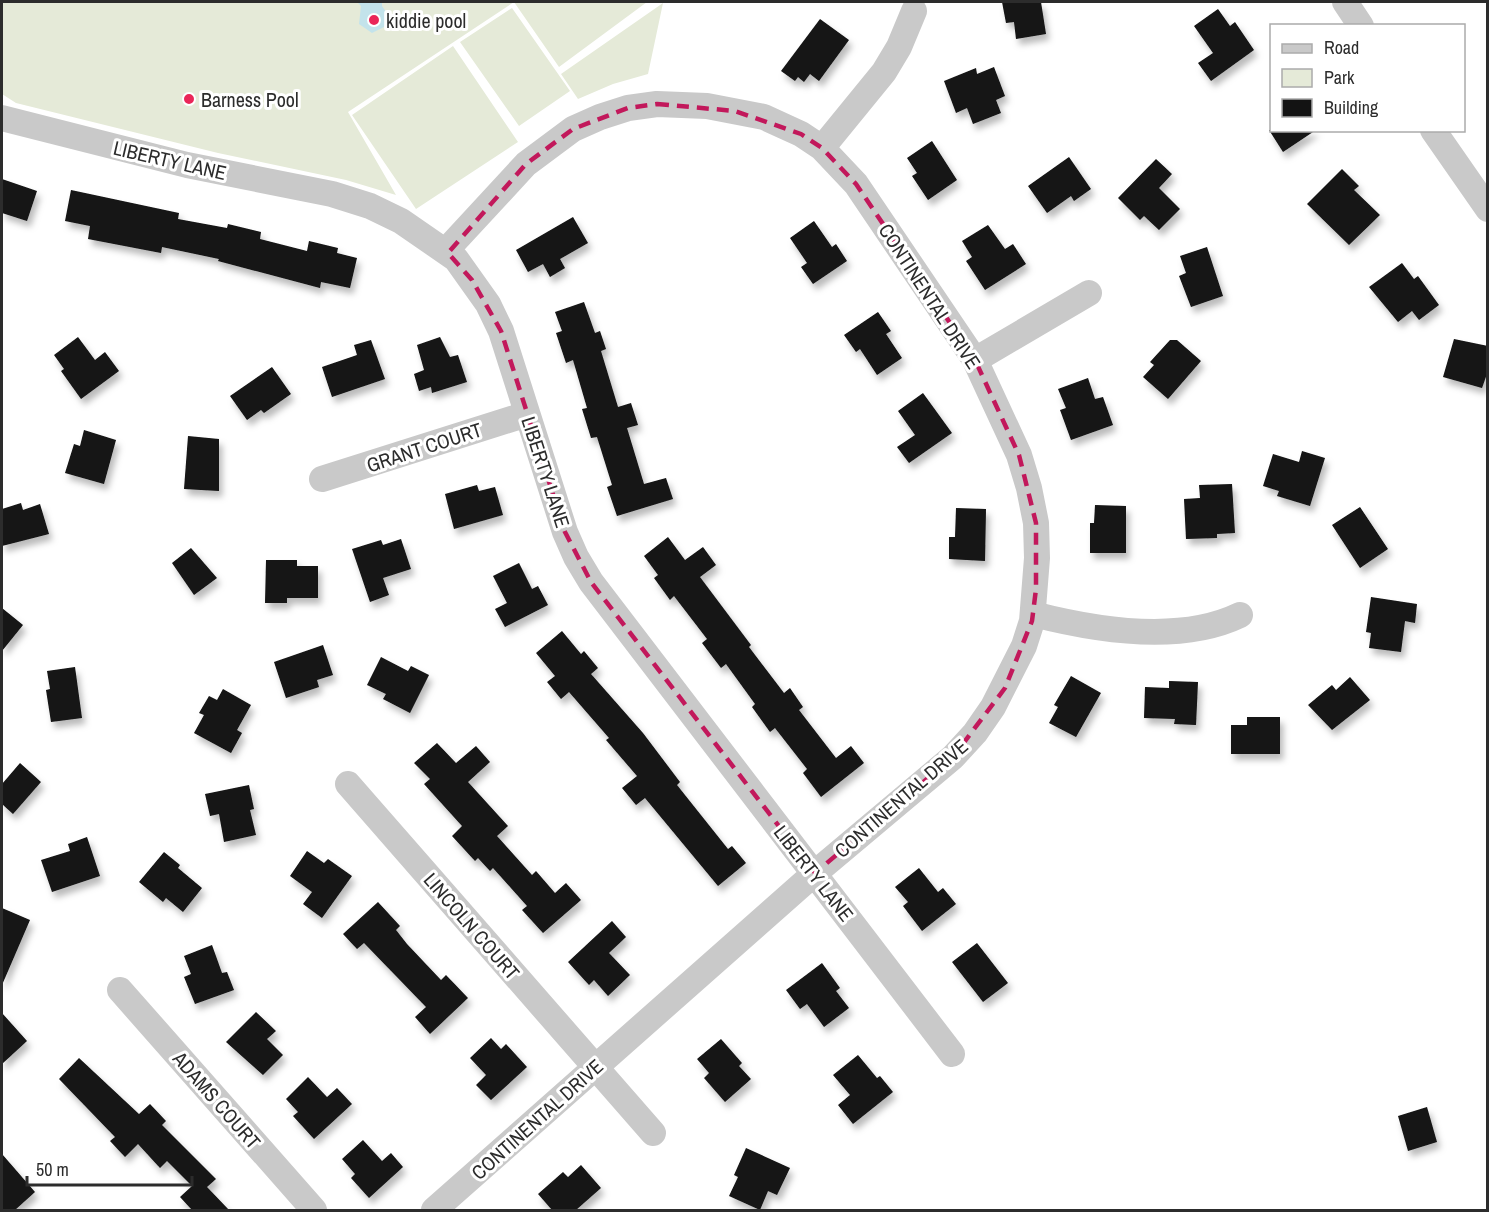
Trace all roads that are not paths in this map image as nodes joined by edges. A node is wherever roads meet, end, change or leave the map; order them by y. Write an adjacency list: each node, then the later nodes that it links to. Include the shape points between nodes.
1 (1345, 2): 3 (street)
2 (914, 12): 6 (street, via 884,72)
3 (1360, 24)
4 (2, 118): 8 (street, LIBERTY LANE, via 176,162 332,194 401,221)
5 (1434, 132): 7 (street)
6 (822, 148): 8 (street, CONTINENTAL DRIVE, via 764,117 735,111 657,104 628,108 573,129 549,145 492,199); 10 (street, CONTINENTAL DRIVE, via 856,184)
7 (1488, 209)
8 (448, 253): 11 (street, LIBERTY LANE, via 472,279 497,322)
9 (1089, 293): 10 (street)
10 (975, 360): 13 (street, CONTINENTAL DRIVE, via 1019,455 1029,488 1036,523)
11 (526, 414): 12 (street, GRANT COURT); 16 (street, LIBERTY LANE, via 566,532 591,582)
12 (322, 479)
13 (1033, 614): 14 (street, via 1101,629 1156,631 1203,628); 16 (street, CONTINENTAL DRIVE, via 1005,687 975,733 953,757)
14 (1240, 615)
15 (348, 784): 19 (street, LINCOLN COURT)
16 (814, 873): 18 (street, LIBERTY LANE); 19 (street, CONTINENTAL DRIVE)
17 (120, 990): 21 (street, ADAMS COURT)
18 (952, 1054)
19 (596, 1067): 20 (street, LINCOLN COURT); 22 (street, CONTINENTAL DRIVE)
20 (653, 1133)
21 (314, 1210)
22 (434, 1210)

